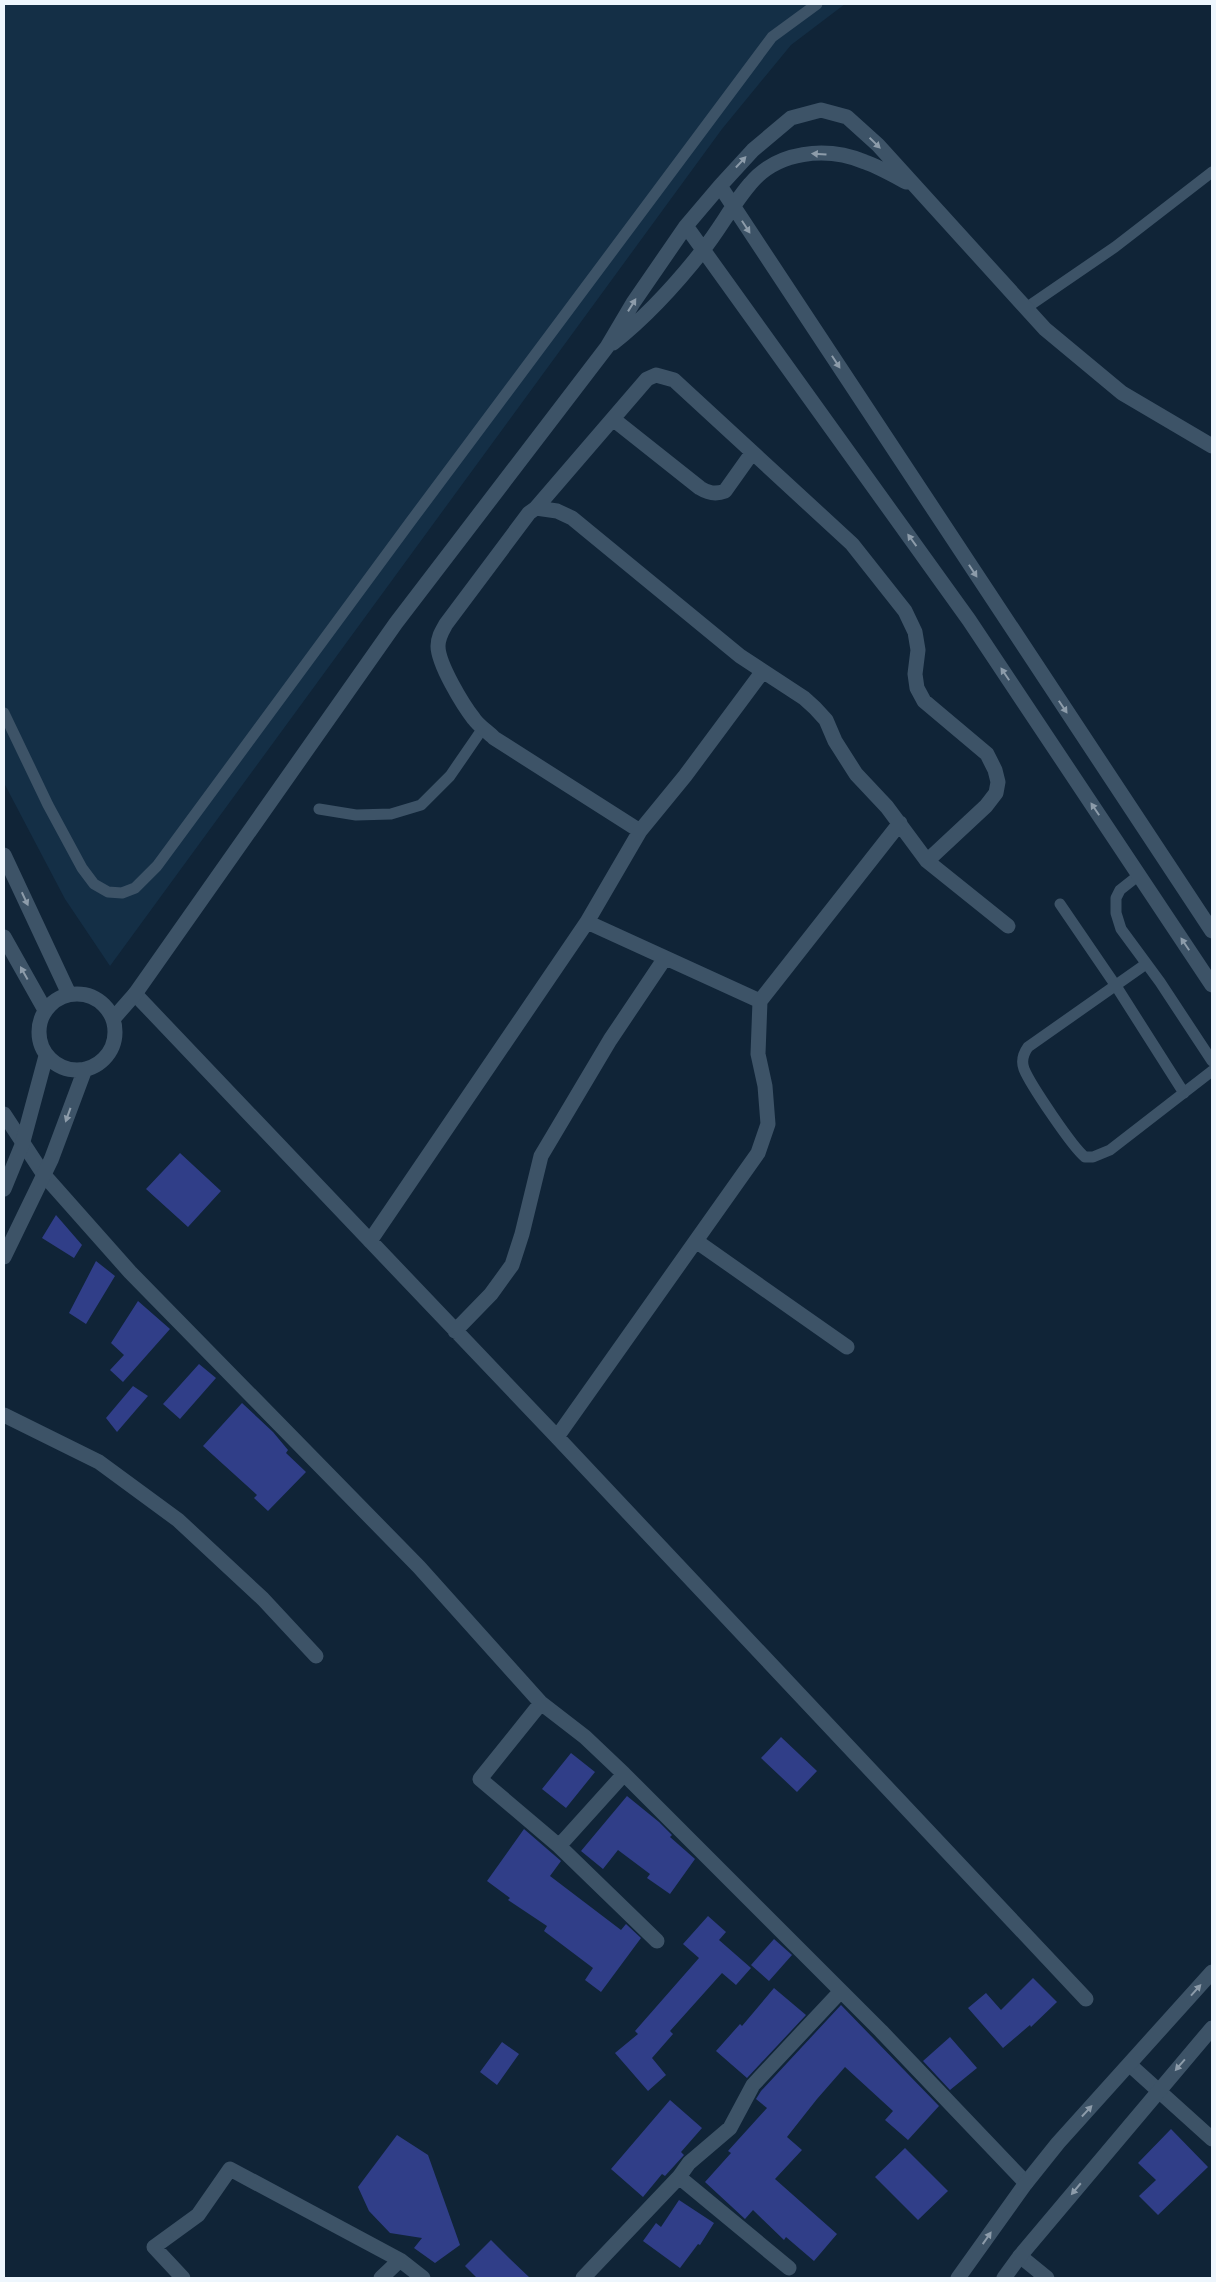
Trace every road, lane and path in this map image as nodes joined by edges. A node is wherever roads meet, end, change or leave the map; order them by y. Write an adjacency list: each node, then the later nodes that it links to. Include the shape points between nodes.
1 (816, 4): 15 (lane, via 772,37 157,866 135,888 108,892 94,884 86,874 48,805)
2 (1212, 172): 8 (lane, via 1115,247)
3 (720, 186): 4 (street, one-way to 4, via 753,150 791,118 821,110 847,117 878,145); 5 (street); 6 (street)
4 (914, 186): 5 (street, one-way to 5, via 864,161 809,154 787,157 769,166); 8 (street)
5 (733, 206): 7 (street); 26 (street, one-way to 26)
6 (686, 226): 7 (street); 9 (street, one-way to 6)
7 (703, 250): 9 (street, via 636,325); 22 (street, one-way to 7, via 969,620)
8 (1026, 308): 11 (street, via 1045,329 1122,394)
9 (607, 347): 33 (street, via 396,622)
10 (613, 419): 12 (street, via 709,493 724,491); 12 (street, via 647,380 656,375 666,376); 13 (street)
11 (1212, 446)
12 (752, 453): 21 (street, via 852,544 905,611 915,632 918,650 915,674 917,688 924,701 987,754 995,770 996,793)
13 (536, 508): 14 (street, via 557,511 572,518 740,656); 16 (street, via 529,513 440,635 440,657 462,702)
14 (763, 671): 18 (street, via 815,708 826,720 856,774); 19 (street)
15 (4, 713)
16 (482, 728): 17 (lane, via 450,776 421,805 392,814 356,815); 19 (street)
17 (319, 809)
18 (900, 823): 21 (street); 34 (street)
19 (640, 831): 24 (street)
20 (4, 856): 32 (street, one-way to 32)
21 (927, 861): 25 (street)
22 (1139, 875): 29 (lane, via 1120,890 1116,898 1116,913 1120,929); 30 (street, one-way to 22)
23 (1060, 904): 31 (lane)
24 (587, 922): 28 (street); 46 (street)
25 (1008, 926)
26 (1212, 931)
27 (4, 936): 35 (street, one-way to 27)
28 (665, 958): 34 (street); 49 (street, via 610,1040 541,1156 512,1265 491,1294)
29 (1146, 964): 31 (lane); 38 (lane)
30 (1212, 984)
31 (1116, 986): 41 (lane); 41 (lane, via 1028,1047 1023,1054 1024,1070 1078,1152 1085,1157 1110,1150)
32 (69, 994): 35 (street); 36 (street, via 91,996 108,1009)
33 (135, 994): 36 (street); 46 (street)
34 (760, 1001): 47 (street, via 758,1054 768,1124 758,1153)
35 (45, 1010): 37 (street, via 38,1028)
36 (113, 1019): 39 (street, via 116,1031 110,1050 97,1064)
37 (46, 1056): 39 (street, via 62,1067); 43 (street)
38 (1212, 1061)
39 (85, 1069): 44 (street, one-way to 44)
40 (1212, 1071): 41 (lane)
41 (1184, 1093)
42 (4, 1114): 43 (street)
43 (22, 1145): 44 (street); 45 (street)
44 (44, 1175): 48 (street); 54 (street, via 130,1272 419,1567)
45 (4, 1189)
46 (370, 1241): 49 (street)
47 (696, 1241): 50 (street); 52 (street)
48 (4, 1257)
49 (455, 1330): 52 (street)
50 (847, 1347)
51 (4, 1415): 53 (street, via 99,1462 178,1520 263,1599)
52 (557, 1437): 60 (street)
53 (316, 1656)
54 (541, 1703): 55 (street, via 585,1737); 56 (street, via 480,1779)
55 (624, 1774): 56 (street); 59 (street)
56 (559, 1846): 57 (street)
57 (657, 1941)
58 (1212, 1972): 62 (street, one-way to 58)
59 (840, 1992): 65 (street, via 753,2085 730,2128 689,2163); 66 (street)
60 (1086, 1999)
61 (1212, 2028): 63 (street, one-way to 63)
62 (1130, 2065): 63 (street); 66 (street, one-way to 62)
63 (1159, 2090): 64 (street); 67 (street, one-way to 67)
64 (1212, 2139)
65 (679, 2178): 69 (street); 73 (street)
66 (1026, 2183): 74 (street, one-way to 66)
67 (1020, 2256): 75 (street); 76 (street)
68 (400, 2260): 70 (street, via 230,2169 198,2215 154,2247); 71 (street); 72 (street)
69 (789, 2268)
70 (183, 2278)
71 (381, 2278)
72 (423, 2278)
73 (583, 2278)
74 (958, 2278)
75 (1004, 2278)
76 (1047, 2278)

